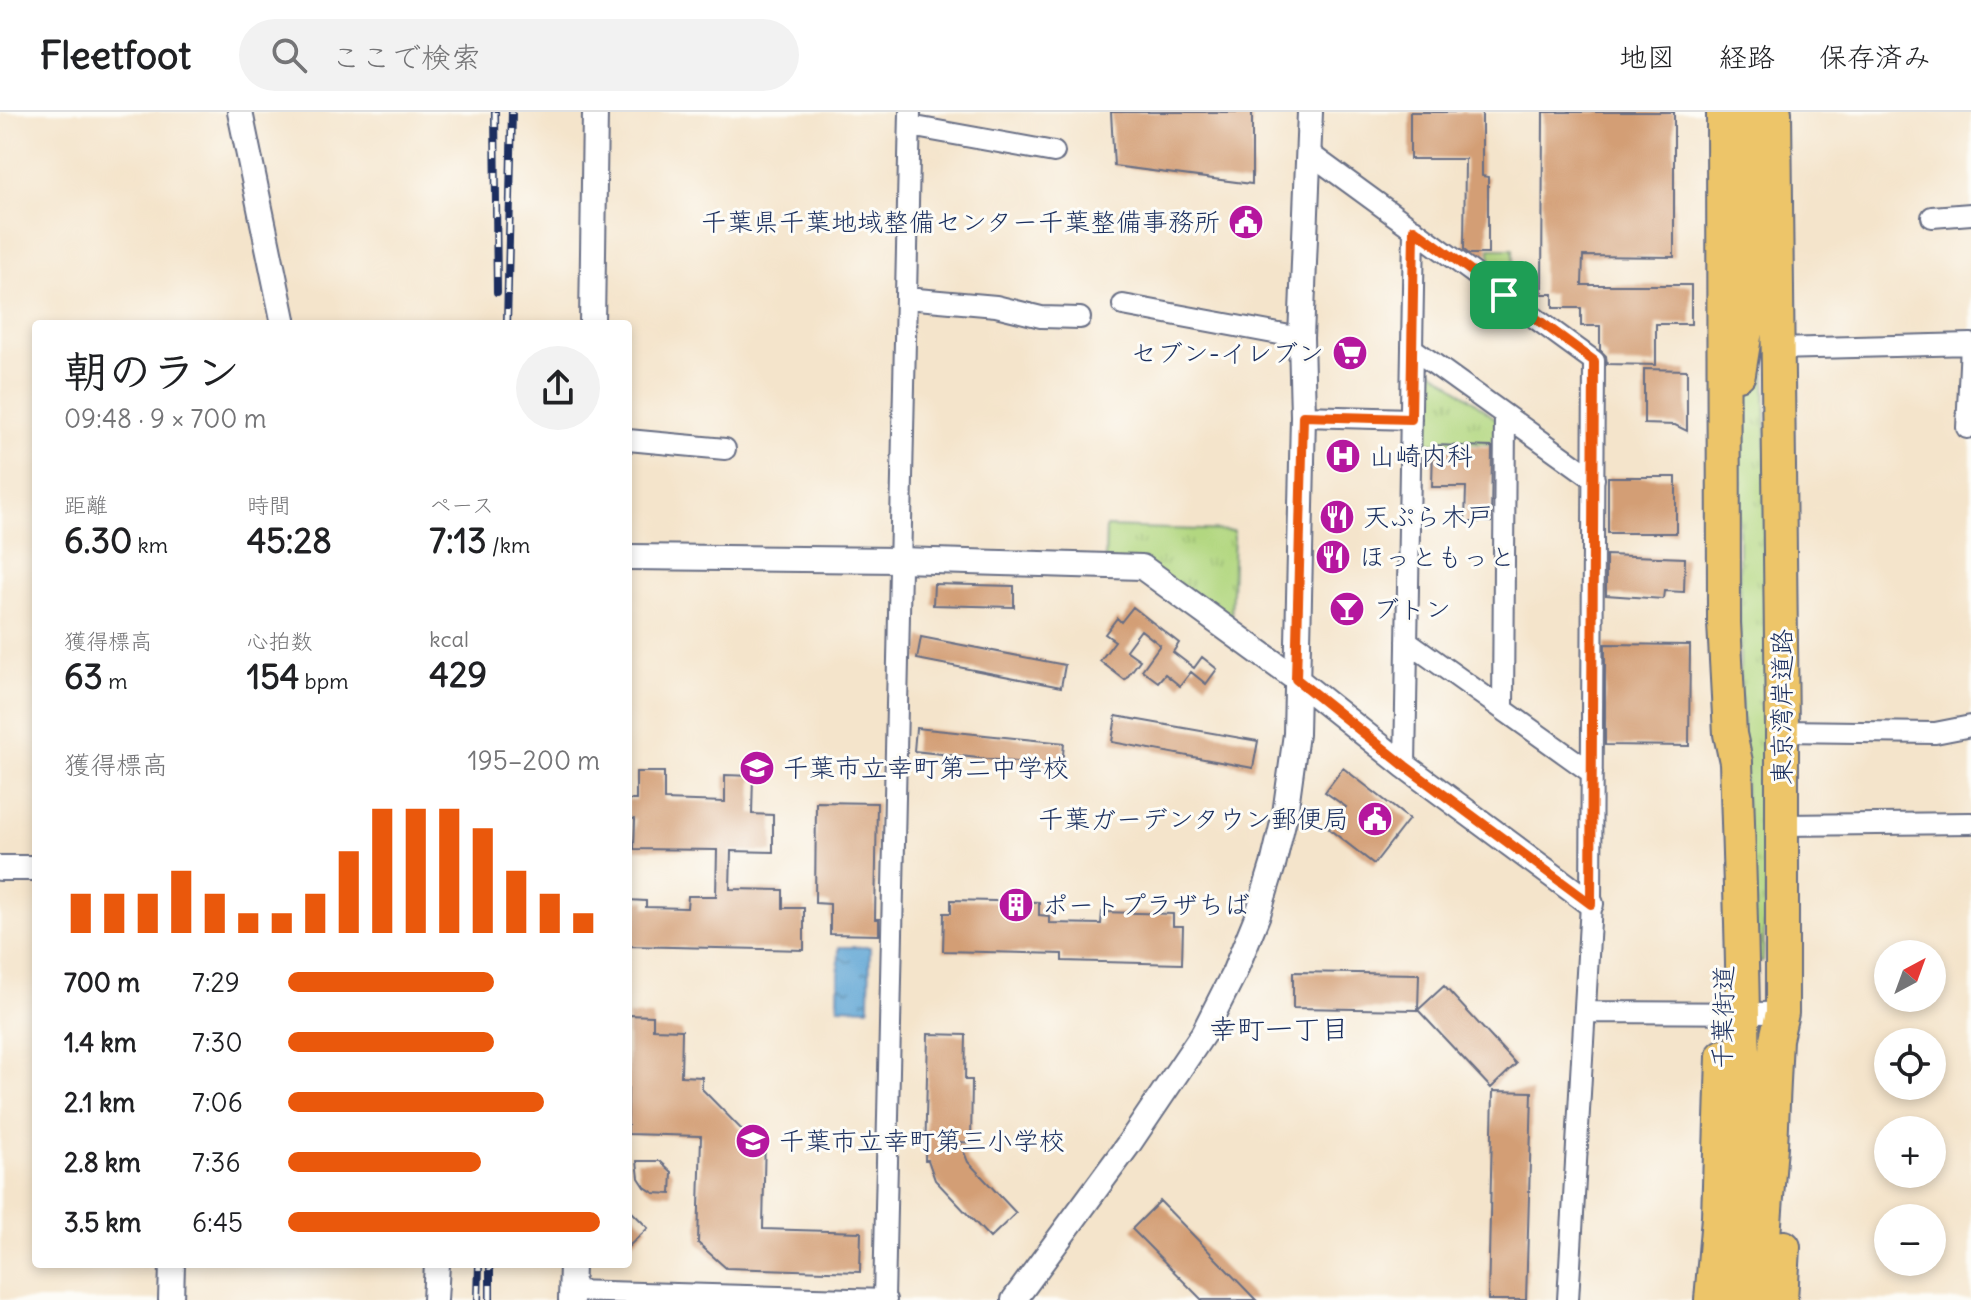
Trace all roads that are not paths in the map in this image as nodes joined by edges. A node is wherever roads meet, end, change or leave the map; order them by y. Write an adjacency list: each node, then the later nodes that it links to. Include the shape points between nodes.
1 (240, 112): 16 (street)
2 (595, 112): 17 (street)
3 (1310, 112): 9 (street)
4 (1723, 112): 26 (highway, 東京湾岸道路)
5 (1752, 112): 26 (highway, via 1750,305)
6 (1775, 112): 21 (highway, 東京湾岸道路)
7 (910, 119): 8 (street); 13 (street)
8 (1054, 152)
9 (1309, 153): 12 (street); 18 (street)
10 (1971, 214): 11 (street)
11 (1932, 217)
12 (1414, 229): 20 (street); 29 (street, via 1594,361)
13 (906, 298): 15 (street); 31 (street)
14 (1123, 305): 18 (street)
15 (1080, 318)
16 (283, 320)
17 (592, 320)
18 (1301, 338): 22 (street)
19 (1971, 344): 21 (street); 25 (street)
20 (1412, 348): 23 (street); 24 (street)
21 (1777, 349): 36 (highway, 東京湾岸道路)
22 (1303, 416): 24 (street); 33 (street)
23 (1505, 416): 29 (street); 34 (street)
24 (1411, 419): 32 (street)
25 (1967, 428)
26 (1724, 435): 37 (highway, 東京湾岸道路)
27 (632, 440): 28 (street)
28 (725, 449)
29 (1594, 479): 39 (street)
30 (632, 557): 31 (street)
31 (900, 560): 33 (street, via 1142,567); 52 (street)
32 (1407, 641): 34 (street); 38 (street)
33 (1296, 679): 38 (street); 55 (street, via 1296,734 1285,814 1258,914 1234,973 1170,1086)
34 (1503, 708): 39 (street)
35 (1971, 726): 36 (street, via 1935,733)
36 (1782, 731): 41 (highway, 東京湾岸道路)
37 (1730, 734): 46 (highway, 千葉街道, via 1722,764)
38 (1405, 766): 44 (street)
39 (1592, 773): 44 (street)
40 (1971, 823): 41 (street)
41 (1783, 825): 47 (highway, 東京湾岸道路)
42 (0, 868): 43 (street)
43 (32, 868)
44 (1591, 904): 45 (street)
45 (1585, 1012): 46 (street); 56 (street)
46 (1734, 1013): 47 (street); 57 (highway, 千葉街道); 58 (highway, via 1744,1170)
47 (1782, 1013): 59 (highway, 東京湾岸道路); 60 (highway, via 1790,1080)
48 (172, 1268): 53 (street)
49 (437, 1268): 54 (street)
50 (572, 1268): 51 (street)
51 (571, 1295): 52 (street)
52 (885, 1299)
53 (171, 1300)
54 (435, 1300)
55 (1014, 1300)
56 (1568, 1300)
57 (1711, 1300)
58 (1737, 1300)
59 (1759, 1300)
60 (1781, 1300)

